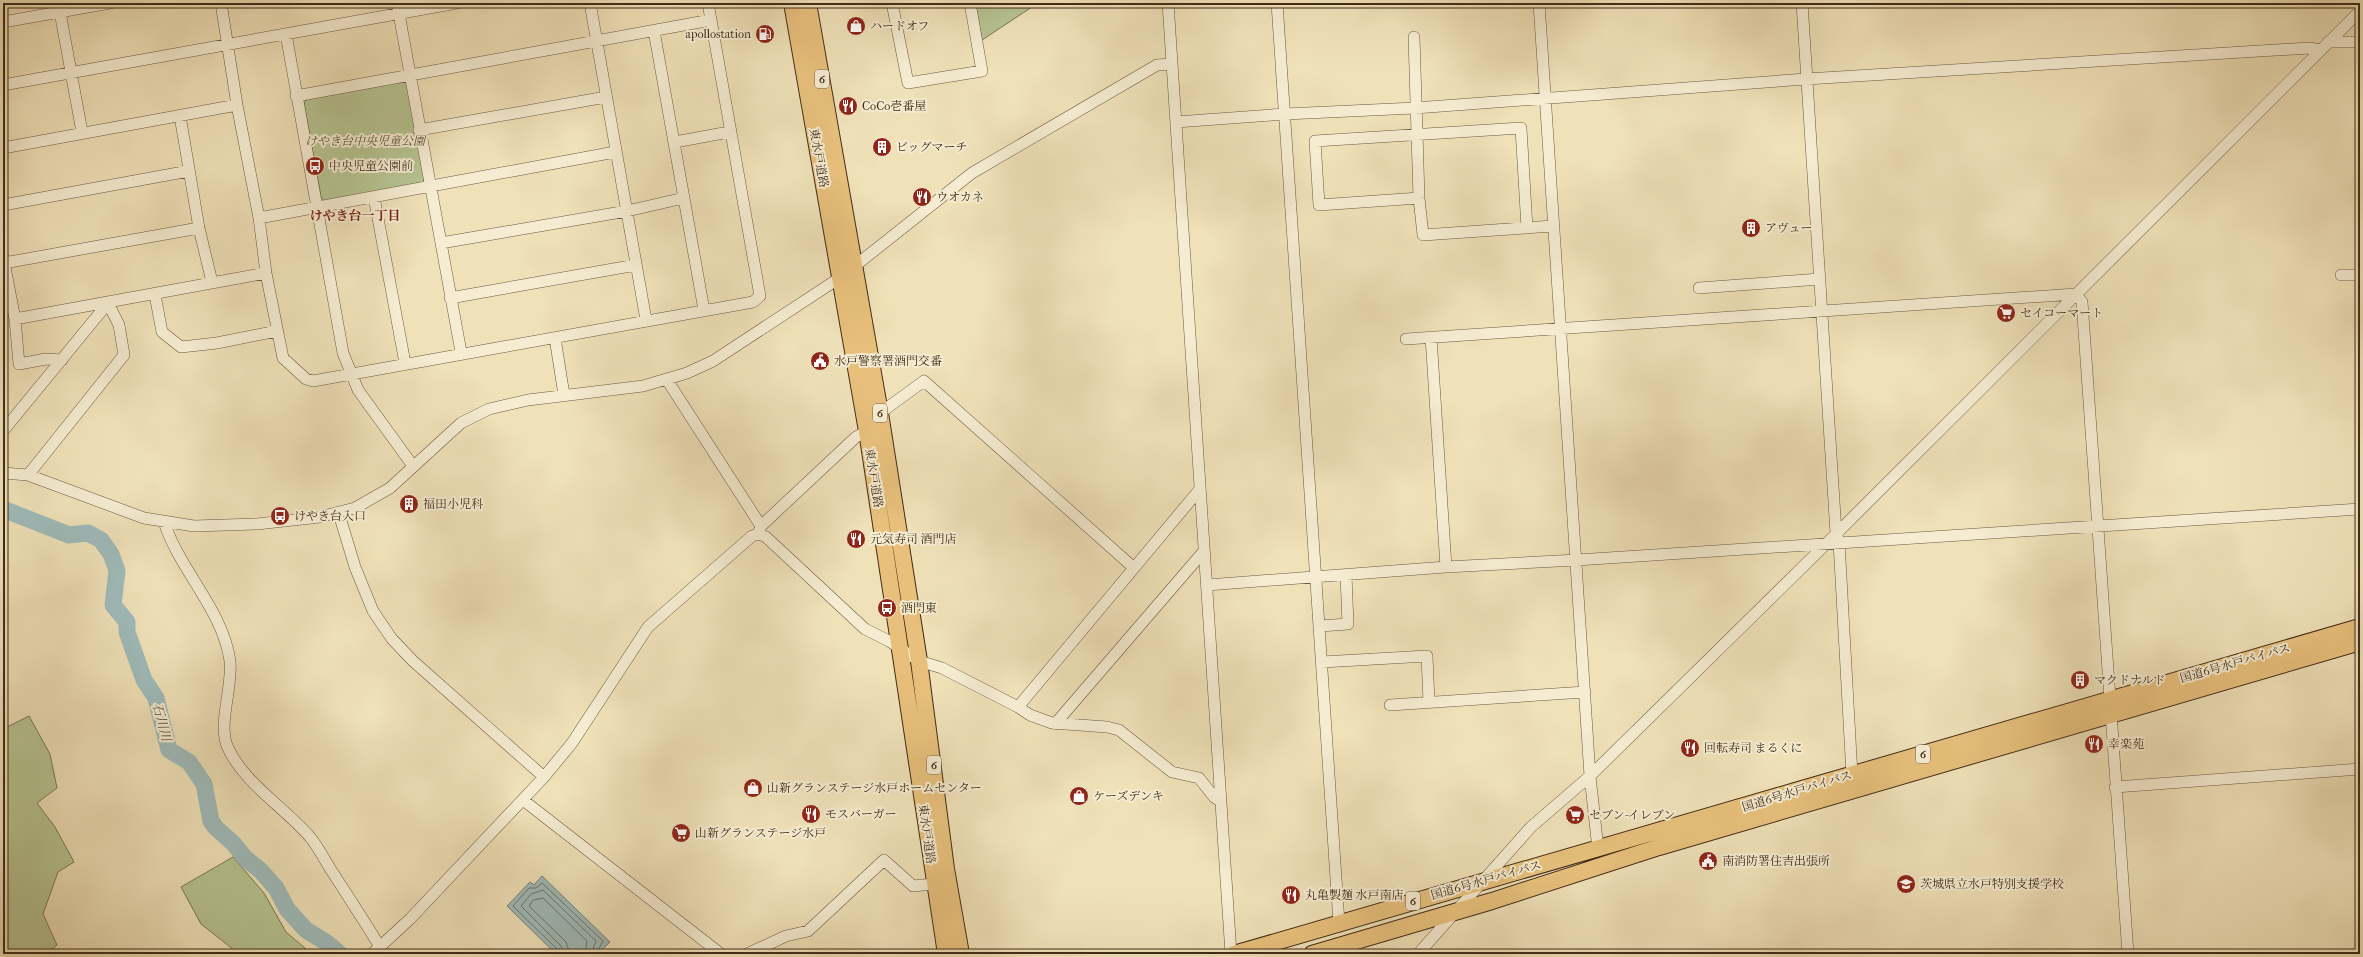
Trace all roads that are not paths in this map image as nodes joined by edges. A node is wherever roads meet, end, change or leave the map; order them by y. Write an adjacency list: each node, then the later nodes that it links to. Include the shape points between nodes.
1 (110, 3): 16 (street)
2 (221, 3): 24 (street)
3 (457, 3): 14 (street)
4 (590, 3): 22 (street)
5 (708, 3): 17 (street)
6 (792, 3): 65 (highway, 東水戸道路 / 6)
7 (808, 3): 61 (highway, 東水戸道路 / 6)
8 (892, 3): 9 (street, via 908,83 982,71)
9 (970, 3)
10 (1168, 3): 26 (street)
11 (1277, 3): 36 (street)
12 (1539, 3): 33 (street)
13 (1802, 3): 29 (street)
14 (398, 8): 20 (street); 28 (street)
15 (2360, 11): 25 (street)
16 (60, 12): 18 (street); 27 (street)
17 (711, 20): 19 (street); 41 (street)
18 (3, 22)
19 (654, 31): 22 (street); 43 (street)
20 (286, 34): 24 (street); 31 (street)
21 (1414, 37): 35 (street, via 1417,99)
22 (597, 40): 28 (street); 32 (street)
23 (2360, 42): 25 (street)
24 (228, 44): 27 (street); 34 (street)
25 (2325, 46): 29 (street); 69 (street)
26 (1172, 64): 38 (street); 61 (street, via 1157,65 972,173)
27 (71, 72): 30 (street); 40 (street)
28 (410, 75): 31 (street); 39 (street)
29 (1806, 79): 33 (street); 66 (street)
30 (3, 85)
31 (296, 96): 52 (street)
32 (606, 97): 39 (street); 45 (street)
33 (1546, 98): 35 (street); 55 (street)
34 (237, 105): 37 (street); 54 (street)
35 (1415, 108): 36 (street); 42 (street)
36 (1285, 114): 38 (street); 107 (street)
37 (180, 116): 40 (street); 46 (street)
38 (1176, 122): 94 (street)
39 (420, 130): 47 (street)
40 (82, 132): 44 (street)
41 (730, 132): 43 (street); 73 (street, via 760,296 753,302)
42 (1417, 135): 50 (street); 50 (street, via 1316,140 1319,205); 57 (street, via 1522,128)
43 (675, 142): 49 (street)
44 (3, 148)
45 (615, 152): 47 (street); 53 (street)
46 (189, 171): 51 (street); 56 (street)
47 (430, 186): 48 (street); 58 (street)
48 (374, 197): 52 (street); 84 (street)
49 (684, 198): 53 (street); 73 (street)
50 (1419, 198): 57 (street, via 1423,235)
51 (3, 205)
52 (317, 208): 54 (street); 85 (street, via 340,344)
53 (627, 210): 58 (street); 60 (street)
54 (259, 218): 62 (street)
55 (1553, 226): 57 (street); 77 (street)
56 (199, 228): 59 (street); 67 (street)
57 (1527, 228)
58 (441, 243): 71 (street)
59 (3, 260): 75 (street)
60 (636, 265): 71 (street); 76 (street)
61 (855, 266): 65 (street); 88 (highway, 東水戸道路 / 6)
62 (266, 274): 67 (street); 78 (street)
63 (2360, 274): 64 (street)
64 (2341, 275)
65 (841, 277): 86 (street, via 713,361); 90 (highway, 東水戸道路 / 6)
66 (1820, 279): 68 (street); 74 (street)
67 (212, 282): 70 (street)
68 (1699, 288)
69 (2076, 294): 74 (street); 98 (street, via 2082,302); 100 (street)
70 (155, 295): 72 (street); 78 (street, via 162,332 180,347 217,343)
71 (450, 298): 82 (street)
72 (108, 303): 75 (street); 83 (street); 93 (street, via 118,325 124,355)
73 (704, 310): 76 (street)
74 (1822, 312): 77 (street); 100 (street)
75 (16, 319): 83 (street, via 19,364 46,359)
76 (646, 320): 80 (street)
77 (1561, 329): 79 (street); 103 (street)
78 (277, 331): 85 (street, via 283,358 306,379 313,381)
79 (1431, 337): 81 (street); 104 (street)
80 (555, 338): 82 (street); 87 (street)
81 (1406, 339)
82 (461, 352): 84 (street)
83 (62, 360): 89 (street)
84 (405, 363): 85 (street)
85 (350, 374): 91 (street, via 358,390)
86 (667, 380): 87 (street, via 643,386); 99 (street)
87 (564, 395): 91 (street, via 506,404 472,415 451,430)
88 (880, 413): 105 (street, via 924,381); 113 (highway, 東水戸道路 / 6)
89 (3, 431)
90 (867, 431): 99 (street, via 856,437); 112 (highway, 東水戸道路 / 6)
91 (413, 466): 96 (street, via 380,494)
92 (3, 473): 93 (street)
93 (28, 475): 97 (street, via 126,513)
94 (1200, 489): 102 (street); 105 (street)
95 (2360, 509): 98 (street)
96 (339, 514): 97 (street, via 217,526); 125 (street, via 373,612 392,639 413,662)
97 (164, 522): 134 (street, via 170,539 220,626 227,646 230,663 230,691 225,721 227,748 257,786 310,838)
98 (2099, 527): 100 (street); 116 (street)
99 (762, 532): 112 (street, via 865,629); 125 (street, via 752,536 648,627 572,743)
100 (1838, 538): 101 (street); 123 (street)
101 (1827, 542): 103 (street); 124 (street)
102 (1204, 551): 108 (street); 121 (street)
103 (1577, 560): 104 (street); 115 (street)
104 (1446, 567): 106 (street)
105 (1134, 568): 119 (street)
106 (1346, 575): 107 (street); 109 (street, via 1348,624)
107 (1316, 578): 108 (street); 109 (street)
108 (1207, 585): 128 (street)
109 (1320, 626): 114 (street)
110 (2360, 627): 116 (highway, 国道6号水戸バイパス / 6)
111 (2360, 642): 120 (highway, 国道6号水戸バイパス / 6)
112 (901, 648): 113 (street); 131 (highway, 東水戸道路 / 6)
113 (919, 661): 119 (street, via 942,668); 139 (highway, 東水戸道路 / 6, via 946,869)
114 (1322, 662): 117 (street, via 1427,656); 133 (street)
115 (1585, 692): 117 (street); 124 (street)
116 (2108, 699): 120 (street); 123 (highway, 国道6号水戸バイパス / 6)
117 (1429, 702): 118 (street)
118 (1390, 704)
119 (1018, 707): 121 (street, via 1030,716)
120 (2109, 716): 126 (street); 132 (highway, 国道6号水戸バイパス / 6, via 1659,847)
121 (1055, 724): 128 (street, via 1119,730 1172,772 1199,778)
122 (2360, 770): 126 (street)
123 (1852, 775): 129 (highway, 国道6号水戸バイパス / 6)
124 (1590, 776): 129 (street); 130 (street, via 1540,819)
125 (544, 777): 127 (street)
126 (2115, 787): 143 (street)
127 (523, 800): 134 (street, via 410,919); 136 (street)
128 (1220, 801): 140 (street)
129 (1598, 849): 130 (highway, 国道6号水戸バイパス / 6)
130 (1486, 879): 132 (street); 133 (highway, 国道6号水戸バイパス / 6)
131 (934, 884): 137 (street, via 913,886 884,860 808,931 786,936); 138 (highway, 東水戸道路 / 6)
132 (1458, 911): 135 (highway, 国道6号水戸バイパス / 6); 142 (street)
133 (1339, 923): 140 (highway, 国道6号水戸バイパス / 6)
134 (376, 950)
135 (1341, 950): 141 (highway, 国道6号水戸バイパス / 6)
136 (721, 954)
137 (747, 954)
138 (946, 954)
139 (961, 954)
140 (1232, 954)
141 (1312, 954)
142 (1418, 954)
143 (2128, 954)

